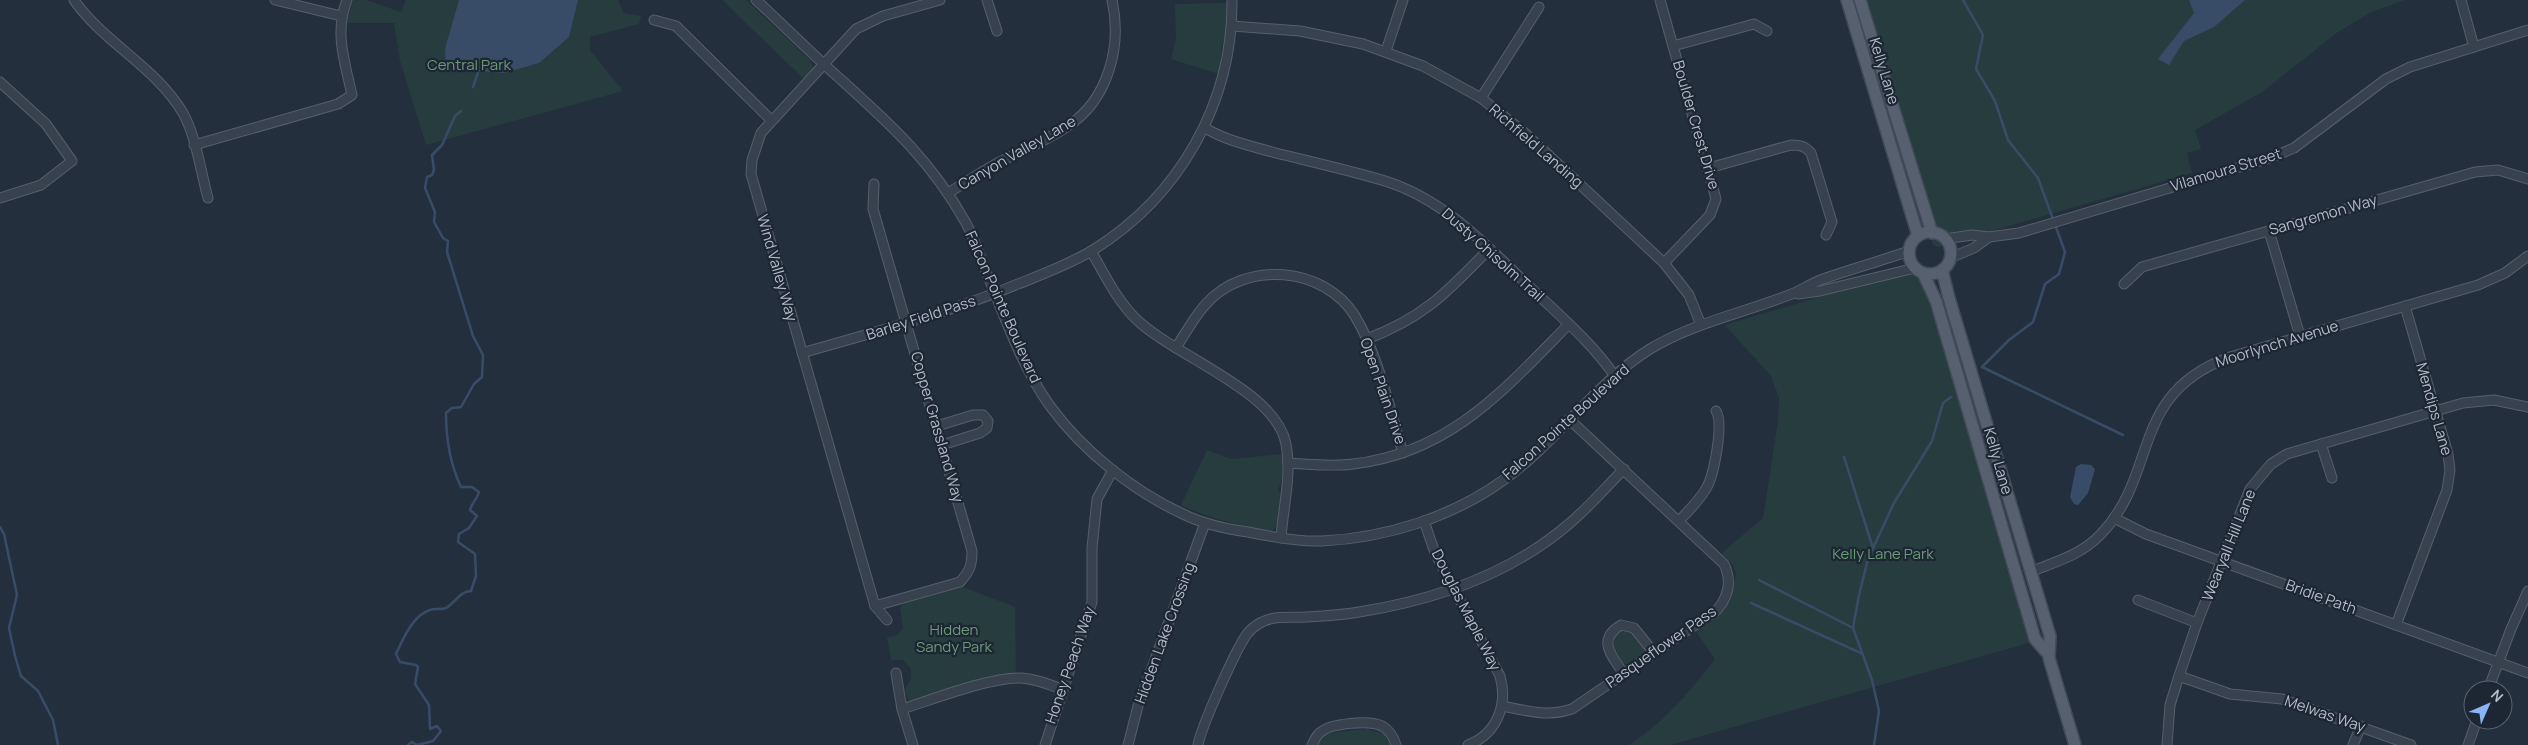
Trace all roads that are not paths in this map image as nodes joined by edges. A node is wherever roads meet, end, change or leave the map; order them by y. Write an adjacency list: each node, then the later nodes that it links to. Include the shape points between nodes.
1 (74, 0): 29 (street, via 81,11 141,64 173,98 184,115)
2 (275, 0): 15 (street)
3 (347, 0): 15 (street)
4 (756, 0): 24 (street, Falcon Pointe Boulevard)
5 (940, 0): 24 (street, Wind Valley Way, via 867,23 852,33)
6 (987, 0): 19 (street)
7 (1112, 0): 33 (street, Canyon Valley Lane, via 1116,23 1115,48 1101,89 1082,115 1053,136 994,165)
8 (1232, 0): 17 (street, Barley Field Pass)
9 (1403, 0): 23 (street)
10 (1660, 0): 21 (street, Boulder Crest Drive)
11 (1847, 0): 39 (main road, Kelly Lane)
12 (1860, 0): 37 (main road, Kelly Lane)
13 (2461, 0): 22 (street)
14 (1539, 8): 26 (street)
15 (341, 16): 29 (street, via 339,32 352,95 338,104)
16 (654, 20): 27 (street, via 676,26)
17 (1232, 26): 23 (street, Richfield Landing, via 1300,31); 28 (street, Barley Field Pass, via 1226,64)
18 (2528, 30): 22 (street, Vilamoura Street)
19 (997, 31)
20 (1767, 31): 21 (street, via 1754,24)
21 (1673, 46): 30 (street, Boulder Crest Drive)
22 (2474, 47): 40 (street, Vilamoura Street, via 2410,67 2386,79 2294,148 2270,158 2019,233)
23 (1386, 51): 26 (street, Richfield Landing, via 1423,66)
24 (823, 63): 27 (street, Wind Valley Way); 33 (street, Falcon Pointe Boulevard, via 909,143)
25 (0, 82): 34 (street, via 46,124 72,161 41,185)
26 (1480, 98): 47 (street, Richfield Landing, via 1525,133)
27 (771, 120): 60 (street, Wind Valley Way, via 761,134 751,174)
28 (1204, 128): 42 (street, Dusty Chisolm Trail, via 1233,142 1408,190 1448,213); 43 (street, Barley Field Pass, via 1165,188 1126,226)
29 (194, 144): 35 (street)
30 (1709, 168): 38 (street, via 1790,145 1807,149 1832,222); 47 (street, Boulder Crest Drive, via 1716,192 1714,208)
31 (2528, 179): 36 (street, Sangremon Way, via 2486,169)
32 (874, 184): 54 (street, Copper Grassland Way, via 873,210)
33 (948, 194): 51 (street, Falcon Pointe Boulevard, via 968,227)
34 (0, 198)
35 (208, 198)
36 (2269, 231): 50 (street, Sangremon Way, via 2142,267); 57 (street)
37 (1932, 232): 39 (main road); 41 (main road)
38 (1826, 235)
39 (1918, 236): 44 (main road)
40 (1989, 237): 41 (street, Vilamoura Street, via 1972,235); 46 (street, Vilamoura Street, via 1974,248)
41 (1945, 239): 46 (main road, via 1950,248)
42 (1489, 249): 55 (street, Dusty Chisolm Trail); 58 (street, via 1418,316)
43 (1091, 251): 51 (street, Barley Field Pass, via 1047,273); 59 (street, via 1134,317)
44 (1909, 251): 49 (main road, via 1909,258); 52 (street, Falcon Pointe Boulevard, via 1819,280)
45 (2528, 256): 53 (street, Moorlynch Avenue, via 2493,279)
46 (1950, 258): 48 (main road)
47 (1664, 264): 56 (street, Richfield Landing, via 1689,295)
48 (1942, 270): 49 (main road, via 1933,274); 80 (main road, Kelly Lane)
49 (1919, 271): 52 (street, Falcon Pointe Boulevard); 89 (main road, Kelly Lane, via 1936,301 2035,639)
50 (2124, 284)
51 (995, 293): 54 (street, Barley Field Pass); 72 (street, Falcon Pointe Boulevard, via 1023,358 1051,408)
52 (1793, 294): 56 (street, Falcon Pointe Boulevard)
53 (2405, 306): 57 (street, Moorlynch Avenue); 64 (street, Mendips Lane)
54 (907, 324): 60 (street, Barley Field Pass); 66 (street, Copper Grassland Way)
55 (1569, 324): 61 (street, Dusty Chisolm Trail); 69 (street, via 1478,413 1431,442)
56 (1701, 325): 61 (street, Falcon Pointe Boulevard, via 1651,349)
57 (2300, 336): 74 (street, Moorlynch Avenue, via 2214,362 2183,382 2156,419 2126,500)
58 (1367, 339): 59 (street, Open Plain Drive, via 1354,315 1325,288 1300,277 1270,274 1236,282 1222,291 1206,304); 69 (street, Open Plain Drive)
59 (1176, 348): 70 (street, via 1268,410 1280,424)
60 (802, 354): 84 (street, Wind Valley Way)
61 (1614, 374): 65 (street, Falcon Pointe Boulevard)
62 (2528, 407): 64 (street, Wearyall Hill Lane, via 2494,400 2463,403)
63 (1716, 411): 76 (street, via 1720,416 1717,445 1708,486)
64 (2436, 411): 67 (street, Wearyall Hill Lane); 87 (street, Mendips Lane, via 2448,454 2447,490)
65 (1569, 419): 71 (street, Pasqueflower Pass); 75 (street, Falcon Pointe Boulevard, via 1528,461 1504,480 1464,504)
66 (937, 426): 68 (street, Copper Grassland Way); 68 (street, via 973,415 983,415 988,421 987,428 980,433)
67 (2321, 444): 73 (street); 79 (street, Wearyall Hill Lane, via 2287,454 2259,476 2250,489)
68 (942, 445): 84 (street, Copper Grassland Way, via 972,551 972,564 960,582)
69 (1403, 453): 70 (street, via 1354,464)
70 (1288, 463): 78 (street)
71 (1624, 469): 76 (street, Pasqueflower Pass); 81 (street, via 1570,523 1538,546 1508,565)
72 (1113, 470): 77 (street, Falcon Pointe Boulevard, via 1143,492); 96 (street, Honey Peach Way, via 1097,499 1092,548 1092,602)
73 (2332, 478)
74 (2114, 518): 79 (street, Bridie Path, via 2146,534); 80 (street, Moorlynch Avenue, via 2099,536 2078,552)
75 (1424, 521): 78 (street, Falcon Pointe Boulevard, via 1380,534 1321,541); 81 (street, Douglas Maple Way, via 1435,553)
76 (1680, 521): 88 (street, Pasqueflower Pass, via 1724,564 1728,573 1728,590 1717,610)
77 (1205, 523): 78 (street, Falcon Pointe Boulevard); 103 (street, Hidden Lake Crossing, via 1138,706)
78 (1281, 538)
79 (2222, 560): 86 (street, Wearyall Hill Lane); 87 (street, Bridie Path)
80 (2030, 572): 89 (main road, Kelly Lane, via 2050,636)
81 (1454, 590): 97 (street, Douglas Maple Way, via 1500,676 1504,689); 104 (street, via 1349,614 1273,618 1262,622 1246,634)
82 (2528, 591): 90 (street)
83 (2138, 600): 86 (street)
84 (875, 606): 85 (street, Wind Valley Way)
85 (887, 620)
86 (2197, 623): 94 (street, Wearyall Hill Lane)
87 (2396, 625): 90 (street, Bridie Path)
88 (1654, 653): 92 (street, Pasqueflower Pass); 92 (street, via 1634,628 1621,625 1613,630 1608,638 1610,654)
89 (2048, 654): 108 (main road, Kelly Lane)
90 (2498, 663): 93 (street, Bridie Path); 95 (street)
91 (896, 673): 98 (street)
92 (1624, 674): 97 (street, Pasqueflower Pass, via 1572,709 1559,714)
93 (2528, 674)
94 (2180, 676): 99 (street, Melwas Way, via 2230,694 2282,699); 109 (street, Wearyall Hill Lane, via 2170,705)
95 (2492, 680)
96 (1062, 689): 98 (street, via 1021,678 1001,680); 102 (street, Honey Peach Way)
97 (1502, 706): 107 (street, Douglas Maple Way, via 1489,731)
98 (902, 709): 101 (street)
99 (2361, 726): 110 (street); 111 (street, Melwas Way)
100 (2474, 730): 112 (street)
101 (912, 745)
102 (1045, 745)
103 (1128, 745)
104 (1198, 745)
105 (1312, 745): 106 (street, via 1321,731 1333,725 1370,723 1382,726)
106 (1396, 745)
107 (1468, 745)
108 (2075, 745)
109 (2167, 745)
110 (2354, 745)
111 (2411, 745)
112 (2468, 745)

